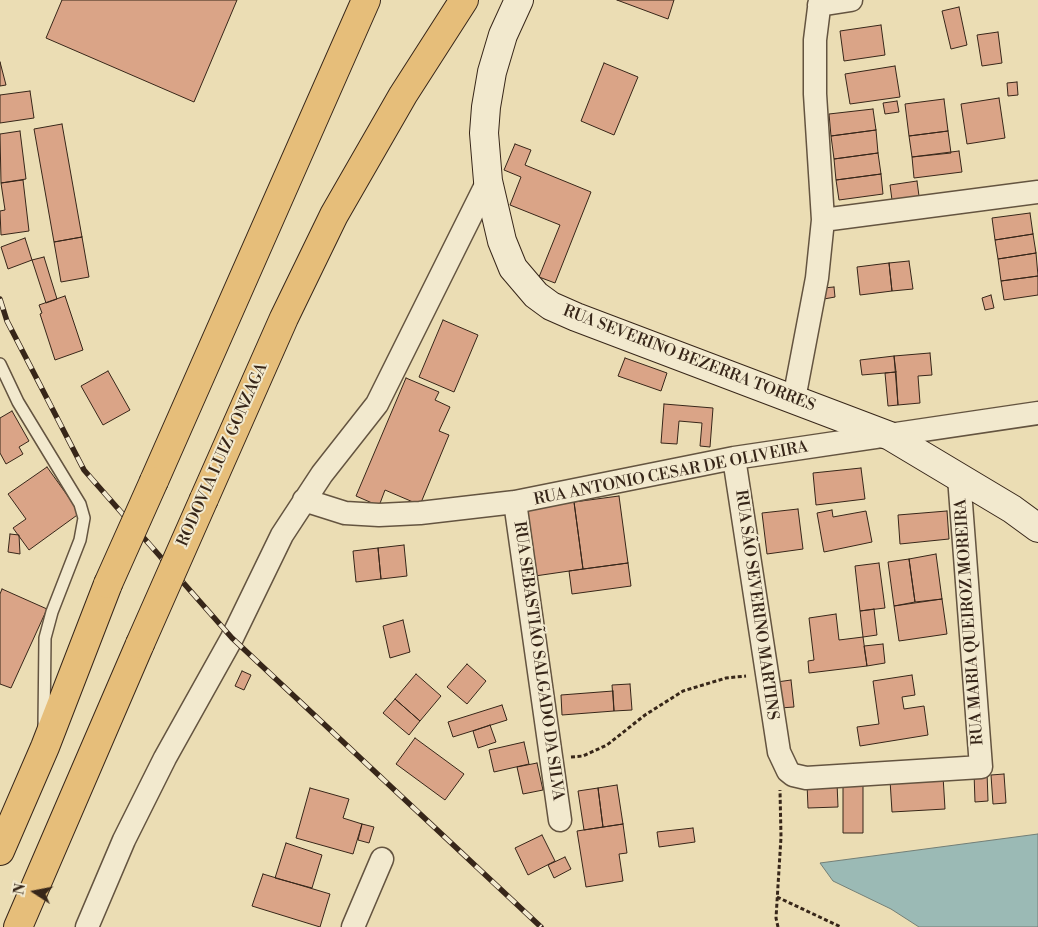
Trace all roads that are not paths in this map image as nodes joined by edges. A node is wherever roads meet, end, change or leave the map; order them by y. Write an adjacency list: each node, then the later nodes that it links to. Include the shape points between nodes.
1 (366, 0): 18 (highway, bridge, via 108,584)
2 (464, 0): 23 (highway, RODOVIA LUIZ GONZAGA, bridge, via 403,95 334,215 284,318)
3 (519, 0): 6 (main road, RUA SEVERINO BEZERRA TORRES, via 503,35 486,106 484,133)
4 (851, 0): 5 (street)
5 (820, 2): 8 (street, via 815,40 815,94)
6 (488, 181): 10 (main road, RUA SEVERINO BEZERRA TORRES, via 502,241 513,268 536,295 551,306); 15 (street, via 377,404)
7 (1038, 192): 8 (street)
8 (823, 220): 10 (street, via 815,286)
9 (0, 364): 18 (lane, via 18,402 80,504 84,518 80,540 45,638)
10 (794, 399): 12 (main road, RUA SEVERINO BEZERRA TORRES)
11 (1038, 413): 12 (street, RUA ANTONIO CESAR DE OLIVEIRA)
12 (890, 436): 13 (street, RUA ANTONIO CESAR DE OLIVEIRA); 14 (main road, RUA SEVERINO BEZERRA TORRES)
13 (734, 458): 16 (street, RUA ANTONIO CESAR DE OLIVEIRA); 19 (street, RUA SÃO SEVERINO MARTINS, via 779,752 788,771 793,776 806,778)
14 (959, 477): 17 (main road, RUA SEVERINO BEZERRA TORRES); 19 (street, RUA MARIA QUEIROZ MOREIRA)
15 (304, 500): 16 (street, RUA ANTONIO CESAR DE OLIVEIRA, via 345,513 379,515); 24 (street, via 282,535 232,638 165,758 124,840)
16 (516, 502): 20 (street, RUA SEBASTIÃO SALGADO DA SILVA)
17 (1038, 528)
18 (45, 747): 21 (highway)
19 (981, 767)
20 (560, 820)
21 (0, 850)
22 (382, 859): 25 (street)
23 (18, 927)
24 (87, 927)
25 (354, 927)

